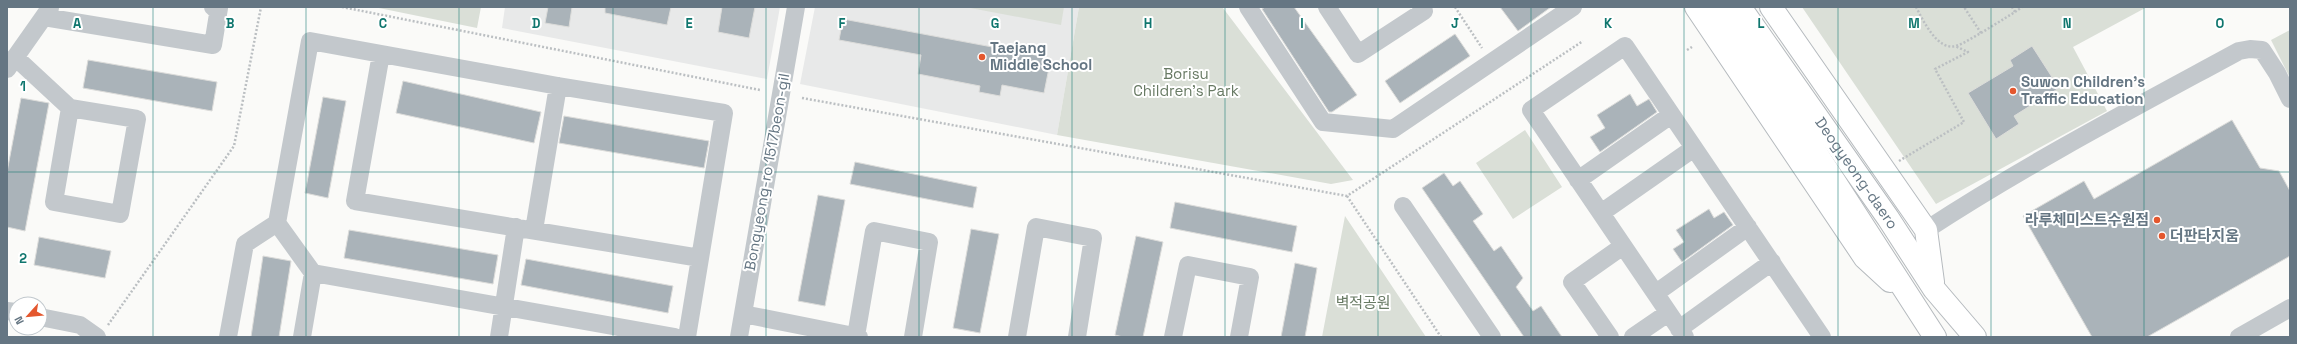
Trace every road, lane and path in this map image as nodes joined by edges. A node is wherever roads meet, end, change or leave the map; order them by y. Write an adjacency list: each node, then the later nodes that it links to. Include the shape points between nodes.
1 (213, 7): 18 (street, via 219,8 213,45)
2 (261, 7): 60 (path, via 234,146)
3 (342, 7): 29 (path)
4 (796, 7): 56 (street, Bongyeong-ro 1517beon-gil)
5 (1248, 7): 26 (street, via 1323,122 1393,129)
6 (1327, 7): 7 (street, via 1358,54 1424,11)
7 (1421, 7)
8 (1455, 7): 26 (path)
9 (1573, 7): 26 (street)
10 (1696, 7): 52 (main road, via 1865,258)
11 (1718, 7): 33 (main road, Deogyeong-daero)
12 (1740, 7): 33 (main road, Deogyeong-daero)
13 (1771, 7): 45 (main road)
14 (1916, 7): 22 (path, via 1934,36 1945,45)
15 (1964, 7): 20 (path)
16 (2012, 7): 19 (path)
17 (2022, 7): 19 (path)
18 (47, 12): 27 (street)
19 (2015, 12): 20 (path)
20 (1981, 33): 22 (path)
21 (1583, 41): 38 (path)
22 (1955, 46): 36 (path, via 1968,52 1936,69 1964,122)
23 (1692, 47): 24 (path)
24 (1687, 50)
25 (381, 54): 28 (street); 41 (street, via 310,41); 42 (street, via 355,201)
26 (1492, 62)
27 (11, 63): 32 (street)
28 (558, 86): 44 (street); 47 (street, via 724,113)
29 (760, 90)
30 (802, 98): 38 (path)
31 (2290, 99): 45 (street, via 2262,50 2250,48 2239,51 2128,111)
32 (70, 108): 32 (street, via 54,202 120,214 137,119)
33 (1801, 111): 50 (main road, Deogyeong-daero, via 1888,218); 52 (main road, Deogyeong-daero)
34 (1671, 115): 35 (street); 37 (street); 37 (street, via 1625,46 1531,110)
35 (1694, 148): 40 (street); 43 (street)
36 (1899, 162)
37 (1578, 180): 40 (street)
38 (1346, 196): 73 (path)
39 (1403, 206): 74 (street)
40 (1601, 213): 46 (street)
41 (276, 223): 49 (street); 61 (street, via 244,244)
42 (516, 227): 44 (street); 53 (street)
43 (1748, 227): 48 (street); 51 (street)
44 (534, 230): 47 (street)
45 (1926, 230): 50 (main road)
46 (1623, 246): 51 (street); 75 (street, via 1572,282)
47 (700, 258): 65 (street)
48 (1772, 262): 59 (street); 77 (street)
49 (313, 273): 53 (street); 62 (street)
50 (1934, 289): 79 (main road, Deogyeong-daero)
51 (1656, 293): 55 (street)
52 (1914, 303): 78 (main road, Deogyeong-daero)
53 (504, 307): 58 (street); 63 (street)
54 (2290, 308): 80 (street)
55 (1668, 312): 59 (street); 76 (street)
56 (743, 314): 66 (street, Bongyeong-ro 1517beon-gil); 67 (street)
57 (48, 319): 60 (street, via 80,325)
58 (605, 331): 64 (street)
59 (1682, 333)
60 (100, 334)
61 (228, 337)
62 (302, 337)
63 (499, 337)
64 (675, 337)
65 (687, 337)
66 (739, 337)
67 (857, 337): 68 (street, via 874,231 929,242)
68 (913, 337)
69 (1017, 337): 70 (street, via 1036,227 1093,238)
70 (1077, 337)
71 (1175, 337): 72 (street, via 1188,265 1250,277)
72 (1239, 337)
73 (1441, 337)
74 (1492, 337)
75 (1610, 337)
76 (1633, 337)
77 (1822, 337)
78 (1935, 337)
79 (1975, 337)
80 (2239, 337)

